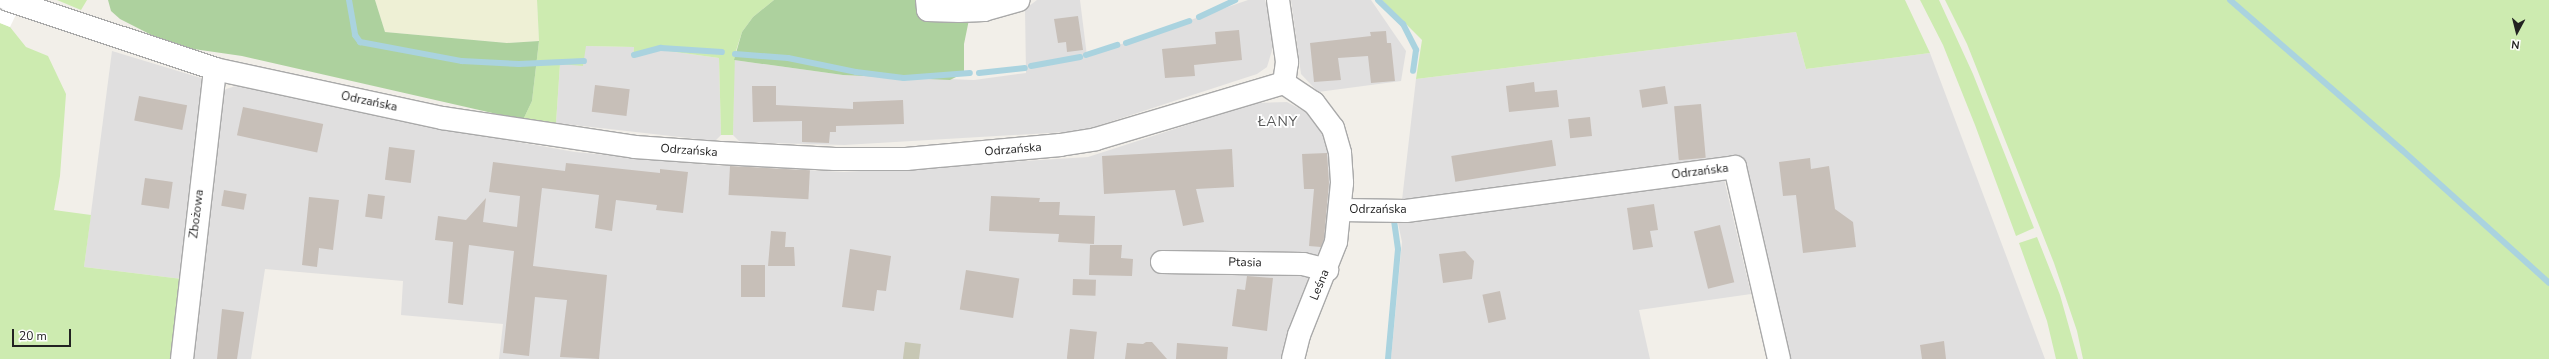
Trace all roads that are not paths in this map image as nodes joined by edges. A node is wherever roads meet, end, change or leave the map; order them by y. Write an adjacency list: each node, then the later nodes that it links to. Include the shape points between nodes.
1 (8, 0): 5 (street, Odrzańska)
2 (1019, 0): 4 (street, via 984,10)
3 (1278, 0): 6 (street, via 1287,62)
4 (927, 5)
5 (215, 69): 6 (street, Odrzańska, via 442,118 627,145 835,159 906,159 1060,146 1096,139); 10 (street, Zbożowa)
6 (1284, 83): 7 (street, Odrzańska, via 1314,103 1334,128 1340,153)
7 (1341, 210): 9 (street, Leśna, via 1336,242); 12 (street, Odrzańska, via 1406,211 1735,167)
8 (1162, 262): 9 (street, Ptasia, via 1303,264)
9 (1327, 270): 11 (street, Leśna, via 1299,335)
10 (182, 359)
11 (1293, 359)
12 (1779, 359)

